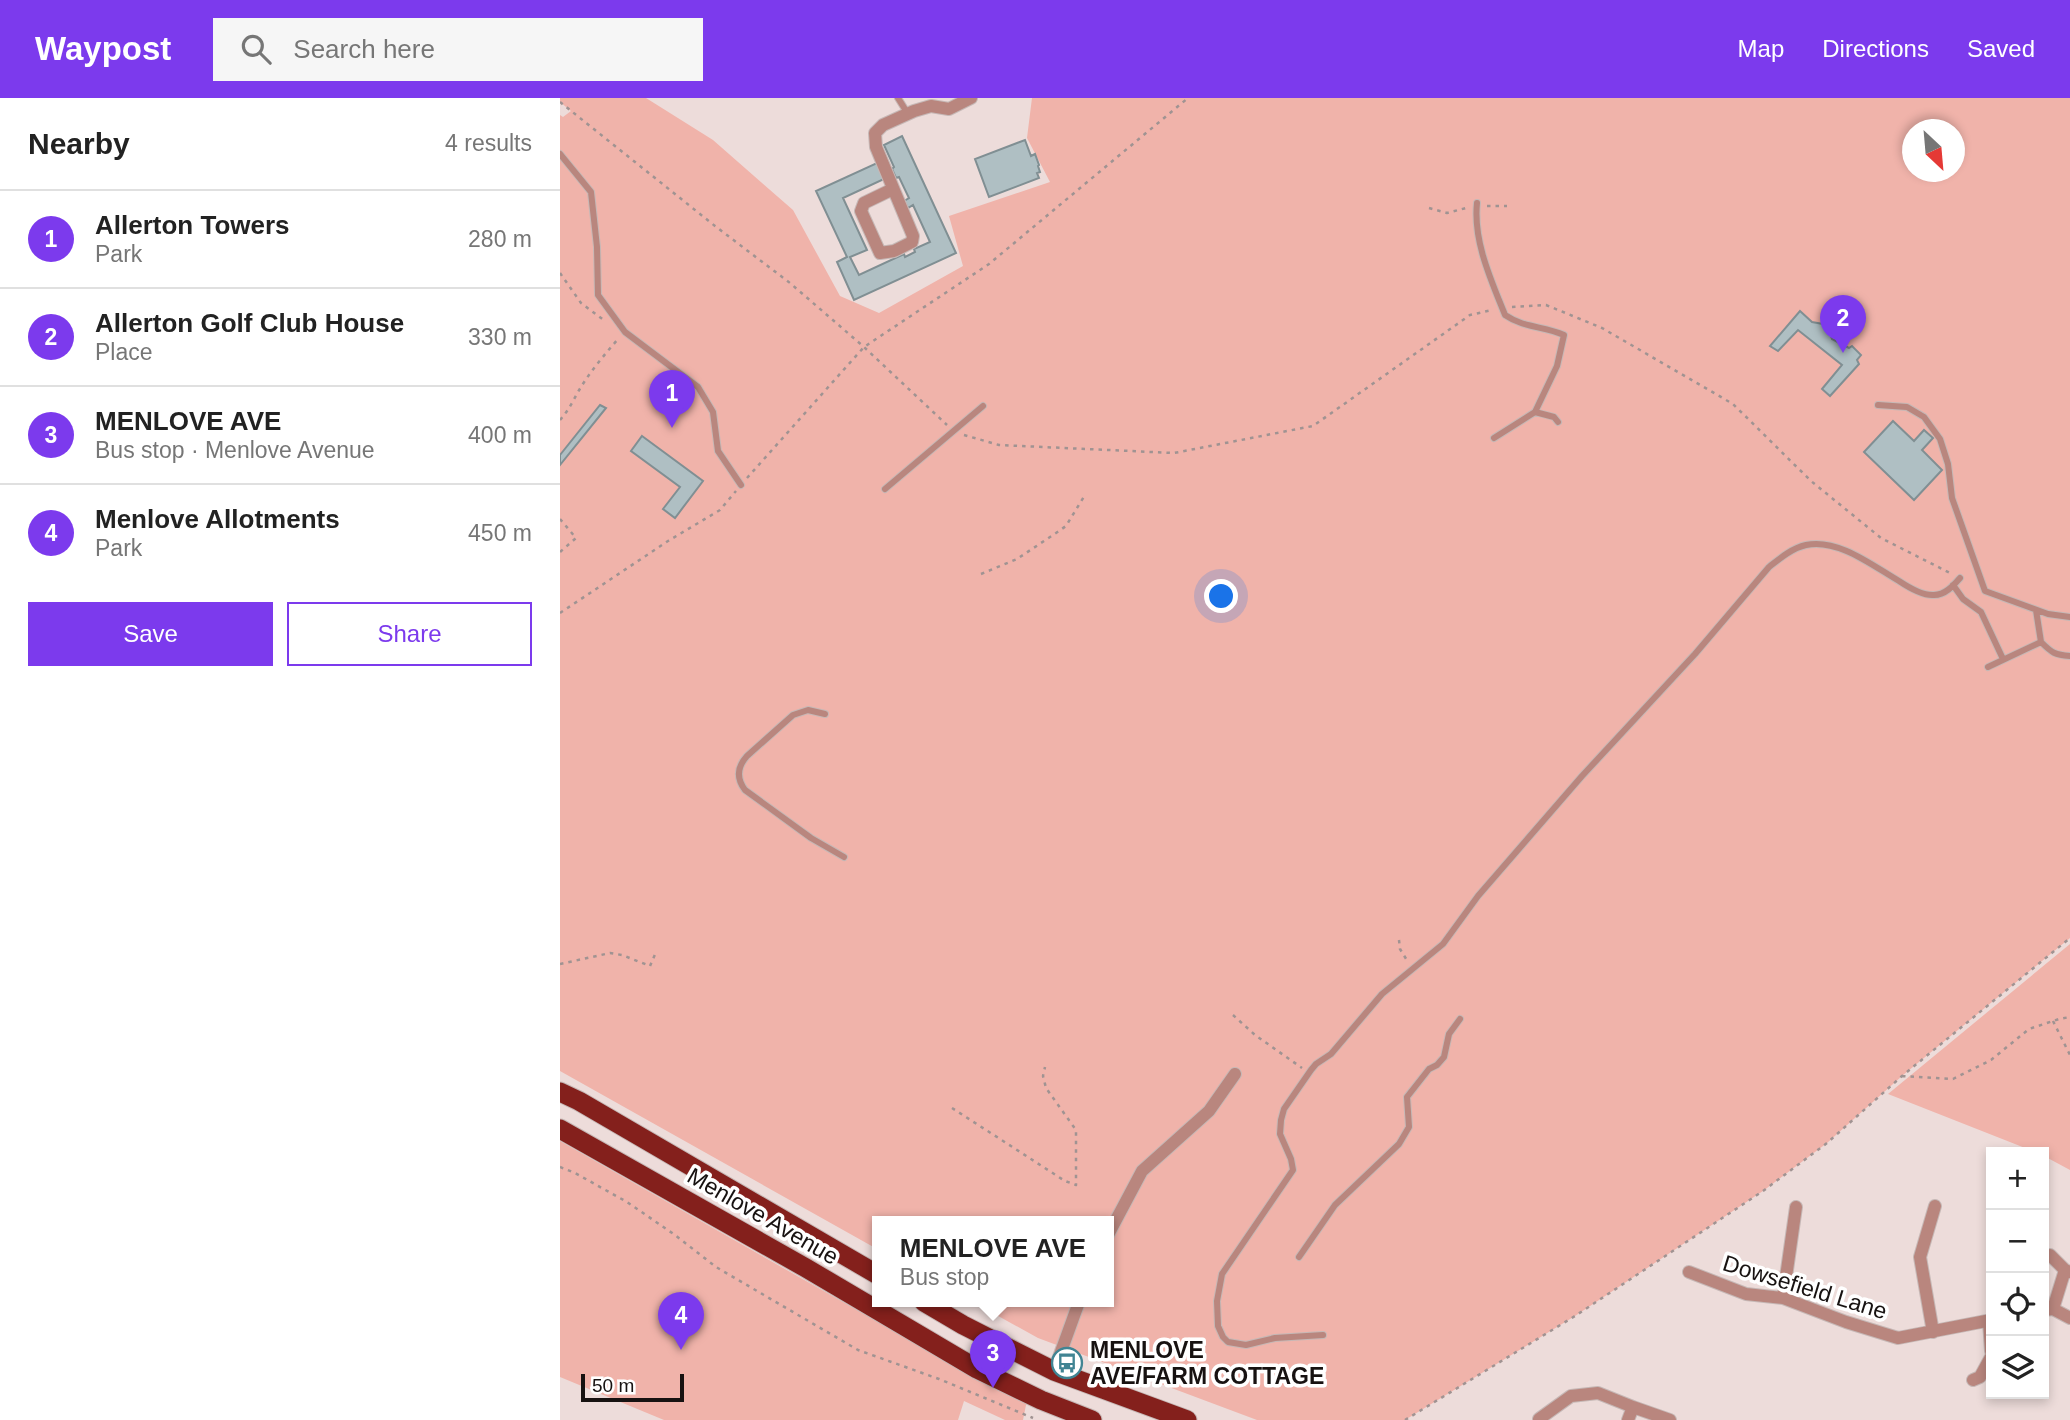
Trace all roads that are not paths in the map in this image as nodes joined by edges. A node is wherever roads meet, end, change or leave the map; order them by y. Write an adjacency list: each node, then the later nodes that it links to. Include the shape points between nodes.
1 (898, 98): 3 (lane)
2 (971, 98): 3 (street, via 948,109 931,106)
3 (908, 114): 5 (street, via 875,133)
4 (560, 154): 12 (lane, via 591,192 598,295 625,332 698,387 713,412 718,451)
5 (893, 188): 5 (street, via 912,242 880,253 861,211 864,203)
6 (1476, 203): 9 (lane, via 1479,245 1505,315 1564,335 1557,366)
7 (1878, 405): 16 (lane, via 1907,407 1924,417 1940,439 1952,498 1985,591)
8 (983, 406): 13 (lane)
9 (1535, 412): 10 (lane); 11 (lane)
10 (1559, 422)
11 (1494, 438)
12 (741, 485)
13 (885, 489)
14 (1960, 578): 15 (lane)
15 (1953, 586): 20 (lane, via 1981,612); 46 (lane, via 1933,596 1836,547 1806,545 1779,559 1582,776 1478,896 1443,944 1382,994 1331,1054 1316,1064 1281,1120 1280,1134 1293,1170 1223,1274 1217,1301 1218,1326 1228,1342 1245,1345)
16 (2036, 610): 17 (lane); 18 (lane)
17 (2070, 617)
18 (2041, 642): 19 (lane, via 2051,652); 20 (lane)
19 (2070, 656)
20 (2003, 659): 21 (lane)
21 (1988, 667)
22 (825, 714): 23 (lane, via 808,710 793,715 747,756 738,776 746,790)
23 (844, 857)
24 (1460, 1019): 32 (lane, via 1444,1057 1407,1097 1409,1127 1399,1144 1335,1205)
25 (1235, 1074): 30 (street, via 1209,1111 1142,1171)
26 (560, 1091): 34 (highway, Menlove Avenue)
27 (560, 1129): 38 (highway, Menlove Avenue)
28 (1935, 1206): 45 (street, via 1920,1257)
29 (1796, 1207): 36 (street)
30 (1114, 1224)
31 (2050, 1255): 33 (street)
32 (1300, 1257)
33 (2068, 1271): 41 (street)
34 (872, 1272)
35 (1689, 1272): 36 (street, Dowsefield Lane, via 1746,1294)
36 (1783, 1298): 45 (street, Dowsefield Lane, via 1898,1338)
37 (872, 1307): 51 (highway, Menlove Avenue)
38 (872, 1307)
39 (932, 1307): 48 (highway)
40 (1077, 1307): 48 (street)
41 (2049, 1308)
42 (2049, 1310): 43 (street)
43 (2070, 1318)
44 (1986, 1322): 45 (street, Dowsefield Lane)
45 (1933, 1332)
46 (1323, 1335)
47 (1986, 1366): 49 (street)
48 (1054, 1371): 51 (highway); 54 (highway)
49 (1973, 1380)
50 (1633, 1407): 52 (street, via 1598,1393 1571,1396); 55 (street); 56 (street)
51 (1037, 1409): 53 (highway, Menlove Avenue)
52 (1539, 1419)
53 (1092, 1420)
54 (1187, 1420)
55 (1628, 1420)
56 (1670, 1420)

